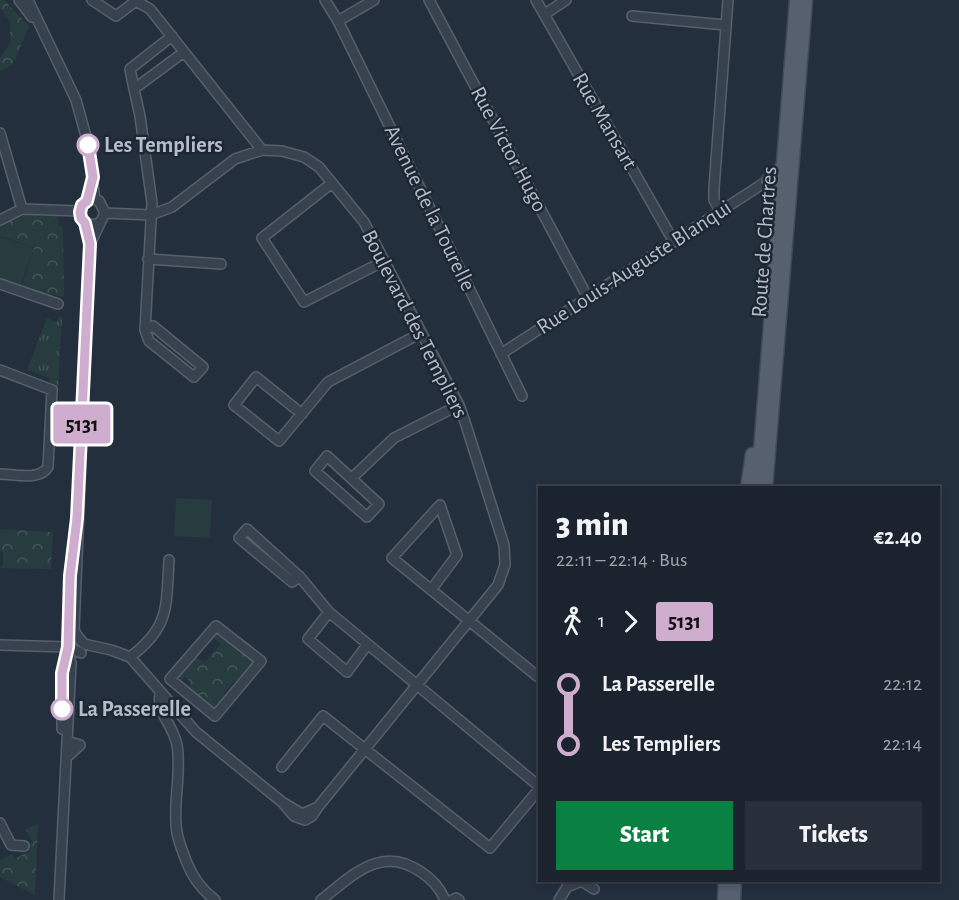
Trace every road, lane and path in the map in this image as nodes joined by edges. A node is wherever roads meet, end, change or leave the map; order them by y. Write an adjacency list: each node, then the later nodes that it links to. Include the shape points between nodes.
1 (19, 0): 16 (street)
2 (28, 0): 16 (street)
3 (92, 0): 12 (street, via 116,16)
4 (325, 0): 15 (street, Avenue de la Tourelle)
5 (374, 0): 15 (street)
6 (429, 0): 42 (street, Rue Victor Hugo)
7 (536, 0): 13 (street, Rue Mansart)
8 (566, 0): 13 (street)
9 (728, 0): 17 (street)
10 (796, 0): 23 (main road, Route de Chartres)
11 (806, 0): 56 (main road, Route de Chartres)
12 (135, 1): 18 (street, via 150,9)
13 (545, 14): 36 (street, Rue Mansart)
14 (632, 16): 17 (street)
15 (338, 21): 46 (street, Avenue de la Tourelle)
16 (37, 22): 27 (street, via 76,100 84,125 93,177)
17 (725, 25): 29 (street, via 714,188 714,200)
18 (172, 36): 19 (street); 20 (street, via 130,69)
19 (184, 52): 20 (street); 22 (street)
20 (134, 89): 32 (street)
21 (0, 133): 28 (street)
22 (262, 150): 25 (street, Boulevard des Templiers, via 304,157); 32 (street, Boulevard des Templiers, via 235,159 172,207)
23 (782, 167): 24 (main road); 26 (main road, Route de Chartres)
24 (767, 181): 26 (main road); 29 (street, Rue Louis-Auguste Blanqui)
25 (332, 183): 39 (street, Boulevard des Templiers, via 364,222); 39 (street, via 262,238 304,302)
26 (780, 191): 50 (main road, Route de Chartres)
27 (91, 200): 30 (street, via 82,205); 31 (street, via 102,204)
28 (22, 209): 30 (street); 33 (street)
29 (720, 211): 36 (street, Rue Louis-Auguste Blanqui)
30 (80, 212): 34 (street)
31 (105, 213): 32 (street, Boulevard des Templiers); 35 (street)
32 (151, 215): 38 (street)
33 (0, 220)
34 (85, 223): 35 (street); 37 (street)
35 (99, 223): 37 (street)
36 (674, 242): 42 (street, Rue Louis-Auguste Blanqui)
37 (90, 244): 57 (street)
38 (148, 259): 40 (street); 44 (street)
39 (384, 261): 45 (street, Boulevard des Templiers)
40 (221, 264)
41 (0, 284): 43 (street)
42 (588, 298): 46 (street, Rue Louis-Auguste Blanqui)
43 (58, 304)
44 (145, 330): 44 (street, via 149,341 194,377 203,367 153,326)
45 (421, 333): 49 (street, Boulevard des Templiers); 51 (street, via 328,382)
46 (501, 354): 48 (street, Avenue de la Tourelle)
47 (0, 370): 52 (street, via 52,390 45,472)
48 (522, 396)
49 (459, 405): 53 (street, via 394,438); 62 (street, Boulevard des Templiers, via 505,555 498,585)
50 (763, 407): 54 (main road, via 756,415); 55 (main road, Route de Chartres)
51 (302, 414): 51 (street, via 256,377 234,405 279,441)
52 (0, 474)
53 (352, 478): 53 (street, via 327,456 315,471 367,517 379,504)
54 (747, 486)
55 (757, 486)
56 (766, 486)
57 (77, 518): 63 (street); 66 (street)
58 (169, 560): 68 (street, via 162,624)
59 (300, 577): 59 (street, via 292,582 239,538 247,529); 61 (street)
60 (431, 590): 60 (street, via 457,555 440,505 392,558); 62 (street)
61 (329, 612): 65 (street); 65 (street, via 308,639 346,672)
62 (470, 622): 70 (street); 71 (street, Boulevard des Templiers)
63 (74, 630): 66 (street); 67 (street)
64 (0, 645): 66 (street)
65 (368, 645): 71 (street)
66 (68, 647): 67 (street); 69 (street); 77 (street, via 62,673)
67 (83, 648): 68 (street, via 96,647); 69 (street)
68 (130, 657): 72 (street, Boulevard des Templiers)
69 (71, 663): 77 (street)
70 (537, 676)
71 (418, 686): 75 (street, Boulevard des Templiers); 78 (street)
72 (164, 697): 74 (street, Boulevard des Templiers); 88 (street, via 159,700 162,713 171,724 178,755 177,834 192,874)
73 (190, 697): 73 (street, via 215,717 261,662 216,626 170,679); 74 (street)
74 (177, 711): 75 (street, Boulevard des Templiers, via 294,816 305,820)
75 (365, 749): 76 (street, via 323,716); 79 (street, via 490,848)
76 (282, 767)
77 (64, 779): 87 (street)
78 (538, 785)
79 (538, 789)
80 (0, 823): 81 (street, via 10,845)
81 (24, 846)
82 (579, 882): 93 (street, via 567,887)
83 (583, 882): 86 (street)
84 (725, 882): 94 (main road)
85 (735, 882): 95 (main road)
86 (594, 889)
87 (59, 900)
88 (215, 900)
89 (321, 900): 90 (street, via 360,870 374,863 393,861 427,876)
90 (445, 900)
91 (452, 900): 92 (street)
92 (459, 900)
93 (559, 900)
94 (724, 900)
95 (734, 900)

